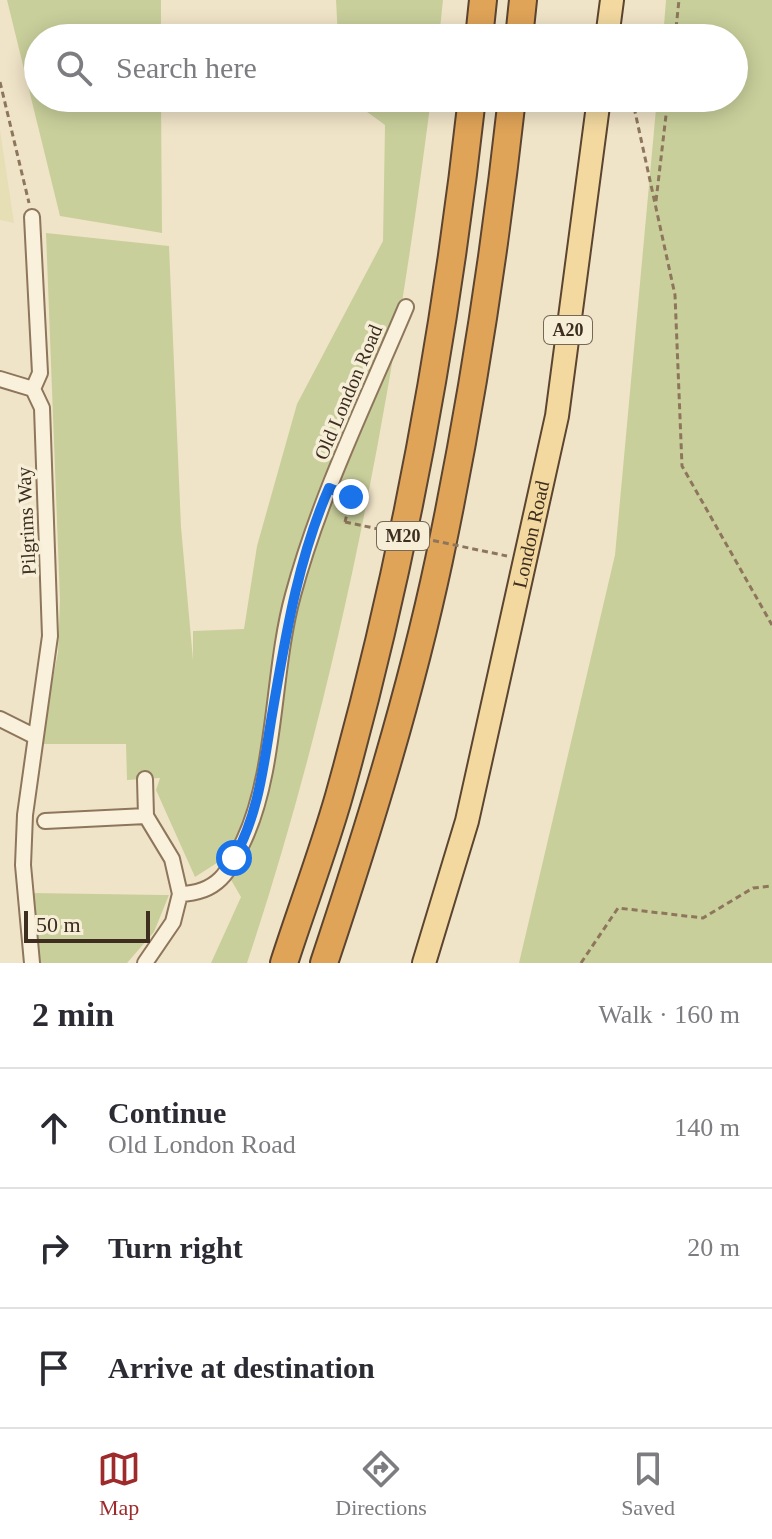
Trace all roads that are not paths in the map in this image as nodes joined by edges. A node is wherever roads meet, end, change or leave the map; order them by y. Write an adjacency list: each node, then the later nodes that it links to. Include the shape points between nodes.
1 (483, 0): 4 (highway)
2 (523, 0): 5 (highway)
3 (612, 0): 6 (main road)
4 (480, 24)
5 (520, 24)
6 (609, 24)
7 (470, 112): 22 (highway, M20, via 458,225 403,539 339,797)
8 (510, 112): 23 (highway, M20, via 497,232 439,560 374,812)
9 (597, 112): 24 (main road, London Road / A20, via 557,416 467,821)
10 (32, 217): 13 (street, Pilgrims Way, via 40,373)
11 (406, 307): 19 (street, Old London Road, via 329,488 292,598 257,804 245,839 215,885 206,892)
12 (0, 379): 13 (street)
13 (33, 389): 15 (street, Pilgrims Way, via 42,408 50,613 44,696)
14 (0, 719): 15 (street)
15 (34, 736): 20 (street, Pilgrims Way, via 23,865)
16 (145, 779): 17 (street)
17 (146, 816): 18 (street); 19 (street, via 172,859)
18 (45, 821)
19 (180, 894): 21 (street, via 173,922)
20 (32, 963)
21 (145, 963)
22 (284, 963)
23 (324, 963)
24 (424, 963)

